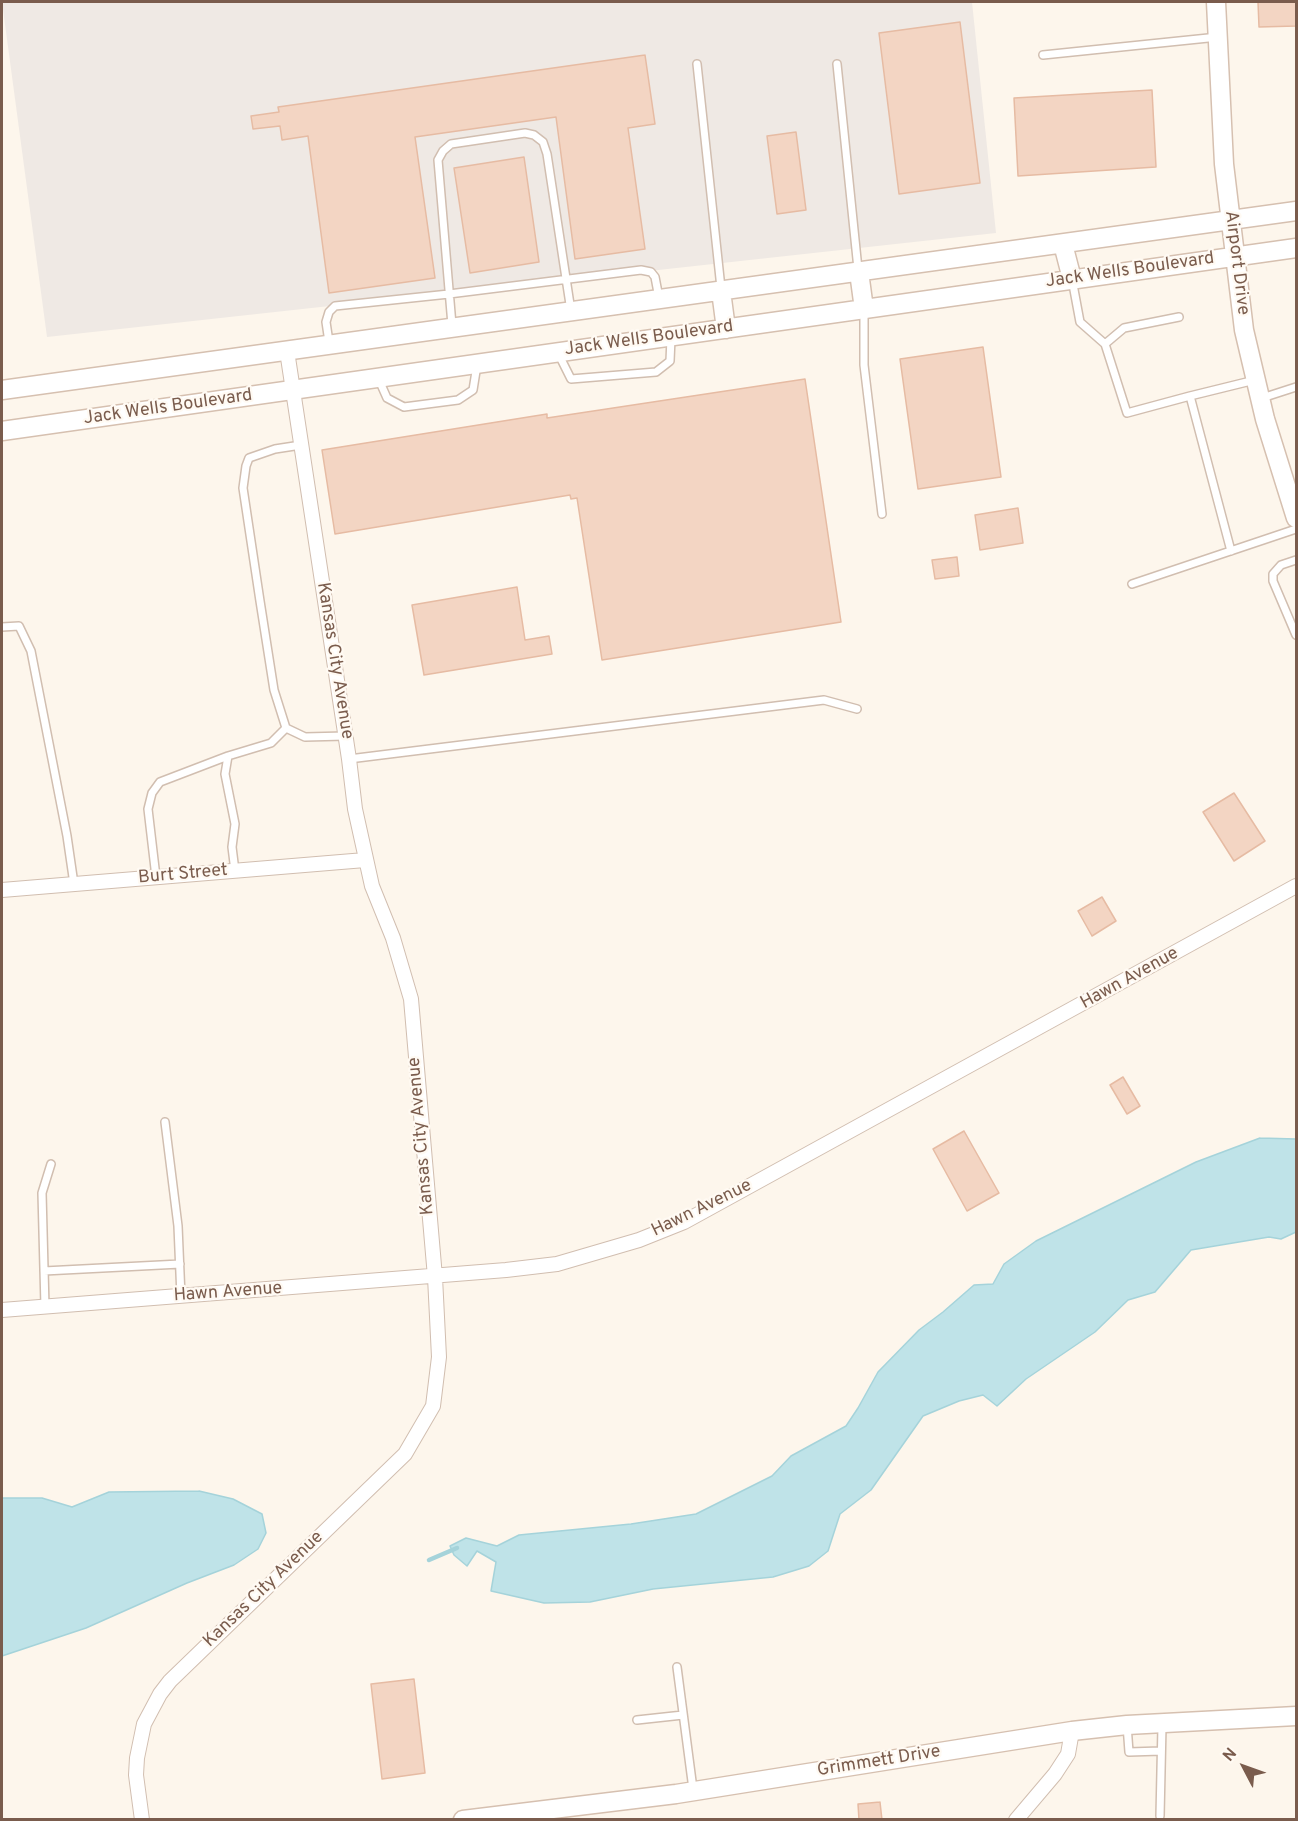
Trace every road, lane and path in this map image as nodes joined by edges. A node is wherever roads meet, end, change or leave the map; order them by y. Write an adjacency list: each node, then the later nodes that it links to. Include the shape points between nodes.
1 (1216, 2): 2 (street, Airport Drive)
2 (1218, 37): 3 (lane); 7 (street, Airport Drive)
3 (1043, 55)
4 (697, 64): 14 (lane)
5 (837, 64): 11 (lane)
6 (1296, 211): 7 (street, Jack Wells Boulevard)
7 (1230, 220): 8 (street, Jack Wells Boulevard); 10 (street, Airport Drive)
8 (1063, 244): 11 (street, Jack Wells Boulevard); 13 (street)
9 (1296, 248): 10 (street, Jack Wells Boulevard)
10 (1234, 257): 13 (street, Jack Wells Boulevard); 29 (street, Airport Drive)
11 (859, 272): 14 (street, Jack Wells Boulevard); 17 (street)
12 (566, 279): 15 (lane); 15 (lane, via 547,154 543,142 525,133 451,144 438,160); 16 (lane, via 646,270 655,277); 18 (lane)
13 (1072, 279): 17 (street, Jack Wells Boulevard); 23 (lane, via 1080,322)
14 (721, 291): 16 (street, Jack Wells Boulevard); 21 (street)
15 (449, 294): 20 (lane); 24 (lane, via 335,306 326,322)
16 (659, 299): 18 (street, Jack Wells Boulevard)
17 (864, 309): 21 (street, Jack Wells Boulevard); 37 (lane, via 864,365)
18 (571, 312): 20 (street, Jack Wells Boulevard)
19 (1179, 317): 23 (lane, via 1124,328)
20 (452, 328): 24 (street, Jack Wells Boulevard)
21 (726, 328): 22 (street, Jack Wells Boulevard)
22 (672, 336): 26 (street, Jack Wells Boulevard); 26 (lane, via 670,361 656,372 571,379)
23 (1105, 344): 33 (lane, via 1127,413)
24 (329, 345): 25 (street, Jack Wells Boulevard)
25 (287, 351): 31 (street, Jack Wells Boulevard); 32 (street, Kansas City Avenue)
26 (558, 352): 27 (street, Jack Wells Boulevard)
27 (478, 364): 28 (street, Jack Wells Boulevard); 28 (lane, via 473,390 458,400 404,406 387,398)
28 (378, 378): 32 (street, Jack Wells Boulevard)
29 (1255, 380): 33 (lane); 34 (street, Airport Drive)
30 (1296, 387): 34 (lane)
31 (2, 390)
32 (292, 390): 35 (street, Jack Wells Boulevard); 36 (street, Kansas City Avenue)
33 (1190, 396): 40 (lane)
34 (1259, 399): 38 (street, Airport Drive)
35 (2, 431)
36 (301, 445): 46 (lane, via 249,458 243,488 274,690); 47 (street, Kansas City Avenue)
37 (882, 514)
38 (1296, 518)
39 (1296, 529): 40 (lane)
40 (1231, 551): 42 (lane)
41 (1296, 560): 44 (lane, via 1273,574)
42 (1132, 584)
43 (2, 627): 53 (lane, via 19,626 31,651)
44 (1296, 635)
45 (857, 709): 49 (lane, via 824,700)
46 (286, 728): 47 (lane, via 305,737); 48 (lane, via 270,743)
47 (345, 736): 49 (street, Kansas City Avenue)
48 (228, 756): 51 (lane, via 225,774 235,825); 52 (lane, via 159,782 152,793 148,809)
49 (349, 759): 50 (street, Kansas City Avenue)
50 (365, 860): 51 (street, Burt Street); 60 (street, Kansas City Avenue, via 411,999)
51 (235, 871): 52 (street, Burt Street)
52 (156, 877): 53 (street, Burt Street)
53 (74, 884): 55 (street, Burt Street)
54 (1296, 886): 60 (street, Hawn Avenue, via 684,1222 557,1264)
55 (2, 890)
56 (165, 1122): 58 (lane)
57 (51, 1164): 59 (lane, via 42,1193)
58 (180, 1264): 59 (lane); 61 (lane)
59 (44, 1271): 62 (lane)
60 (435, 1277): 61 (street, Hawn Avenue); 74 (street, Kansas City Avenue, via 439,1357 433,1406 405,1454 160,1694 144,1725 137,1758)
61 (181, 1297): 62 (street, Hawn Avenue)
62 (45, 1307): 63 (street, Hawn Avenue)
63 (2, 1311)
64 (677, 1667): 65 (lane)
65 (683, 1715): 67 (lane); 72 (lane)
66 (1296, 1716): 68 (street, Grimmett Drive)
67 (637, 1720)
68 (1162, 1723): 69 (street, Grimmett Drive); 71 (lane)
69 (1127, 1725): 70 (street, Grimmett Drive); 71 (lane, via 1129,1752)
70 (1072, 1731): 72 (street, Grimmett Drive); 76 (street, via 1068,1754)
71 (1161, 1751): 73 (lane)
72 (693, 1791): 75 (street, Grimmett Drive)
73 (1160, 1816)
74 (142, 1820)
75 (463, 1820)
76 (1016, 1820)

